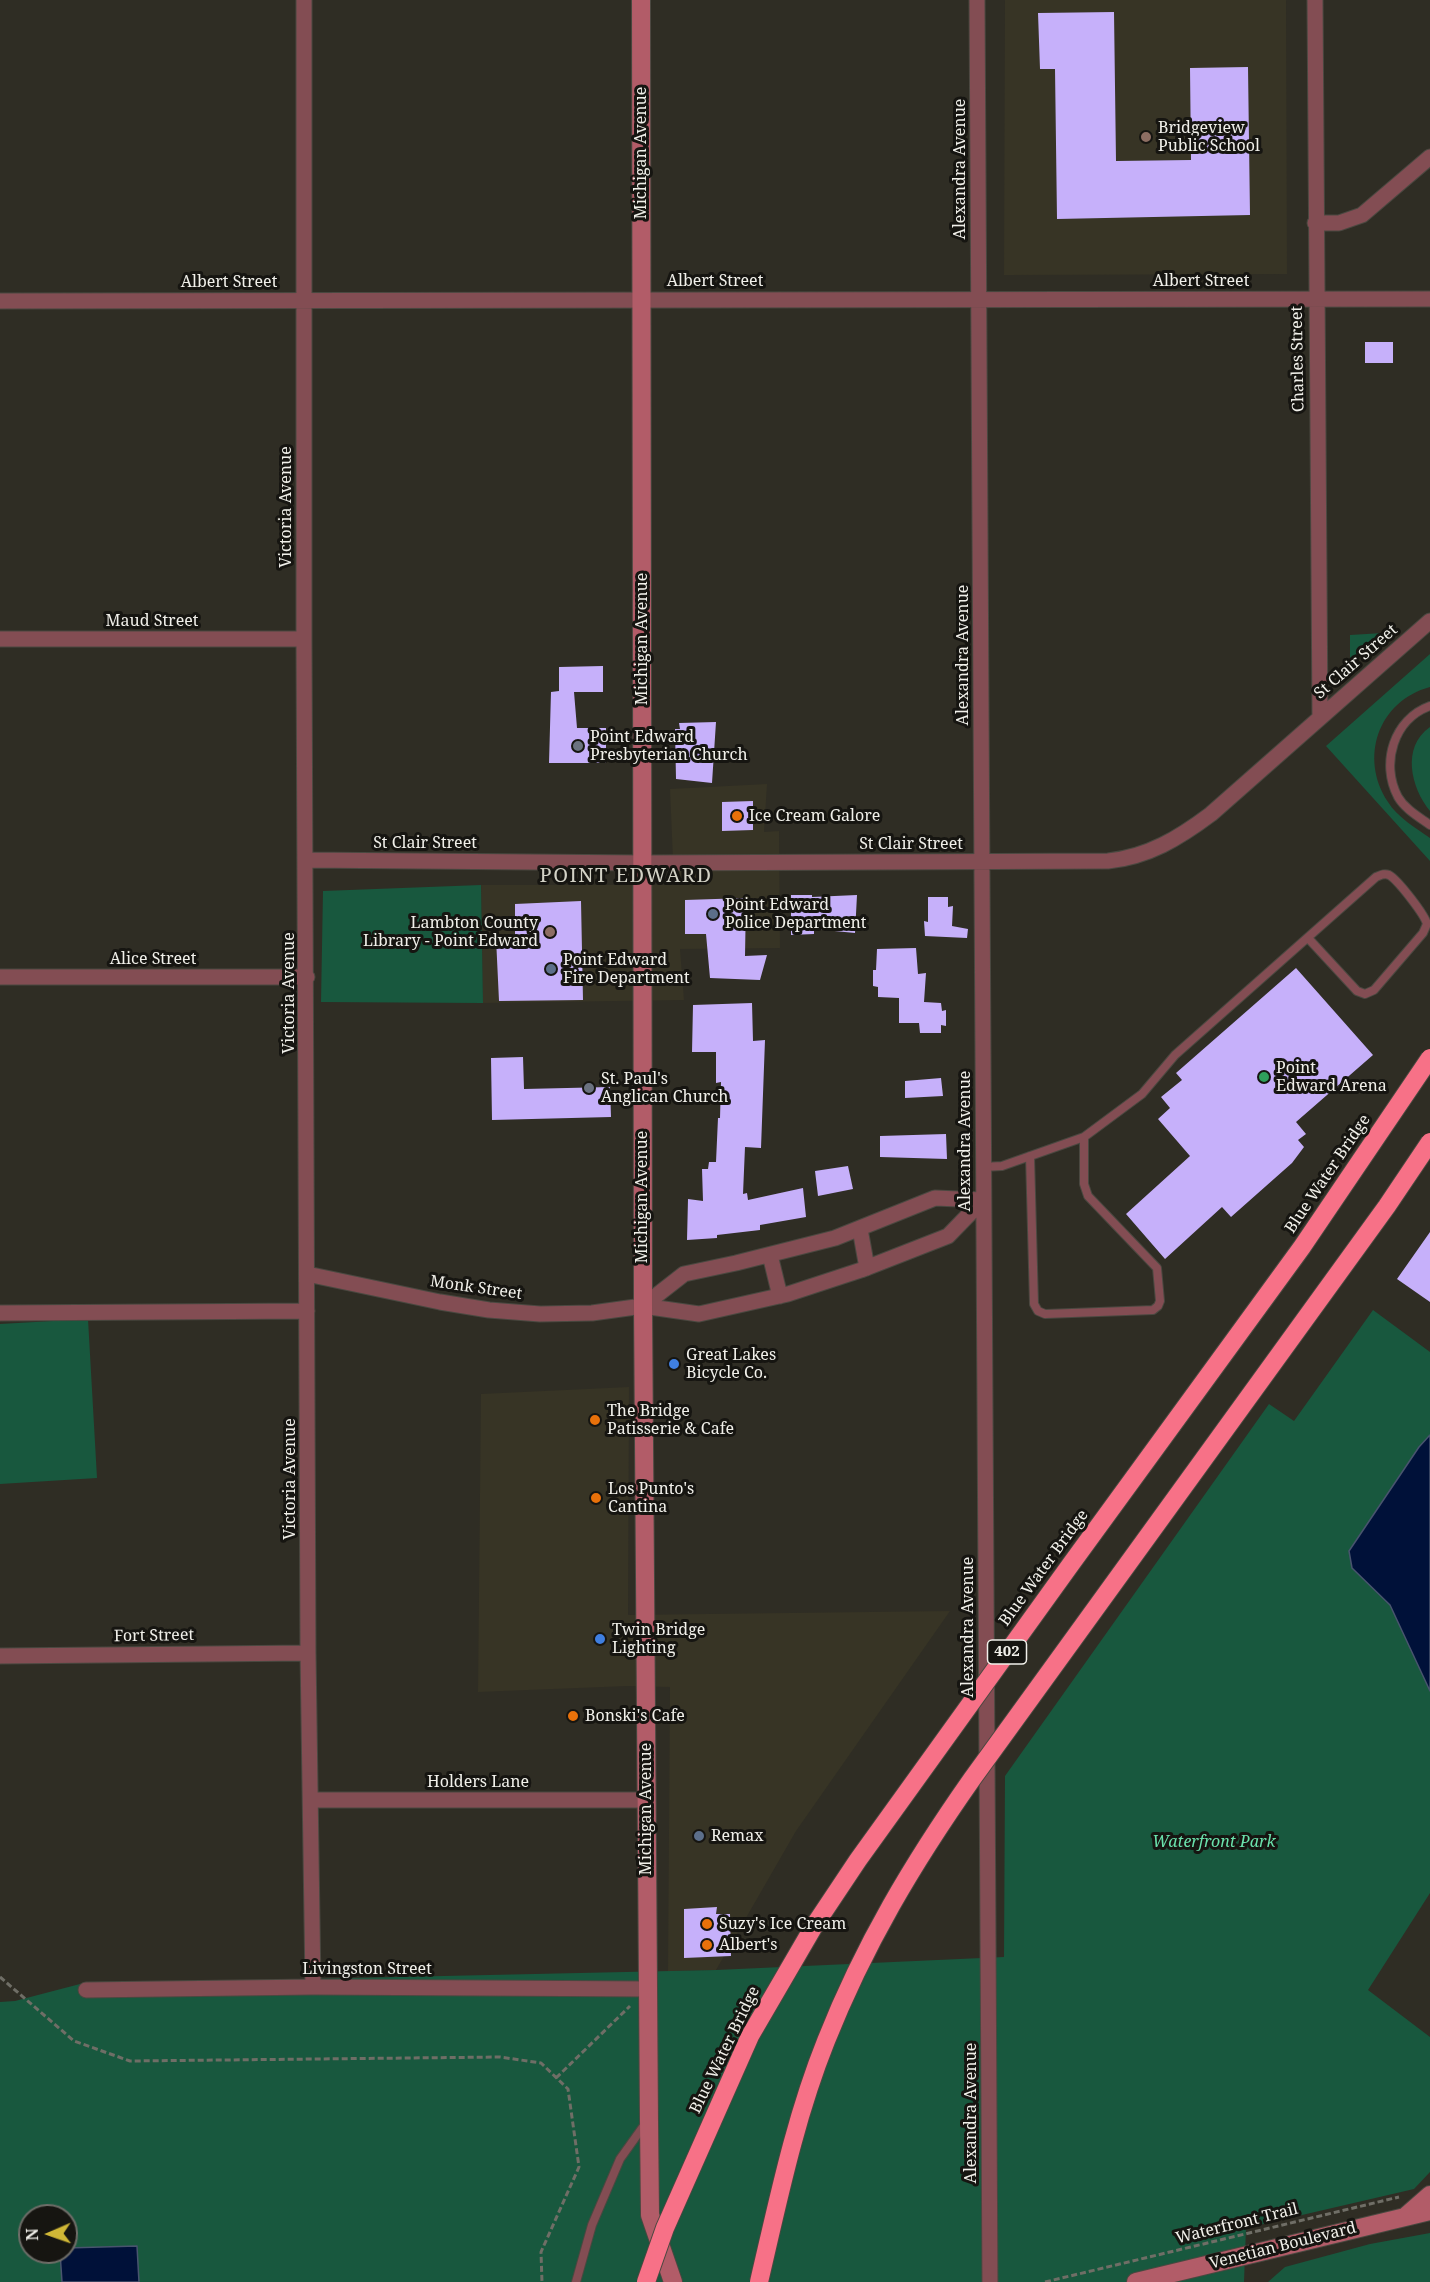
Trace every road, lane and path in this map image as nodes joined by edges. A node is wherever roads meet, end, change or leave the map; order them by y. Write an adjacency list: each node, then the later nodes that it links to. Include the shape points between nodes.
1 (304, 0): 7 (street, Victoria Avenue)
2 (641, 0): 8 (street, Michigan Avenue)
3 (977, 0): 9 (street, Alexandra Avenue)
4 (1315, 0): 6 (street, Charles Street)
5 (1430, 157): 6 (street, via 1362,215 1339,222)
6 (1315, 223): 10 (street, Charles Street)
7 (304, 299): 8 (street, Albert Street); 12 (street, Albert Street); 15 (street, Victoria Avenue)
8 (641, 299): 9 (street, Albert Street); 21 (street, Michigan Avenue)
9 (980, 299): 10 (street, Albert Street); 20 (street, Alexandra Avenue)
10 (1316, 299): 11 (street, Albert Street); 17 (street, Charles Street)
11 (1430, 299)
12 (0, 301)
13 (1430, 621): 17 (street, St Clair Street)
14 (0, 639): 15 (street, Maud Street)
15 (304, 639): 19 (street, Victoria Avenue)
16 (1430, 706): 18 (lane, via 1415,712 1402,725 1393,746 1391,766 1399,798)
17 (1320, 718): 20 (street, St Clair Street, via 1211,814 1153,851 1108,861)
18 (1430, 825)
19 (306, 860): 21 (street, St Clair Street); 23 (street, Victoria Avenue)
20 (982, 862): 21 (street, St Clair Street); 29 (street, Alexandra Avenue)
21 (642, 863): 36 (street, Michigan Avenue)
22 (1308, 938): 22 (lane, via 1357,991 1365,994 1374,990 1427,924 1393,877 1384,874); 26 (lane, via 1175,1055 1142,1094)
23 (307, 976): 24 (street, Alice Street); 34 (street, Victoria Avenue)
24 (0, 977)
25 (1430, 1058): 55 (highway, Blue Water Bridge / 402, bridge, via 1302,1247 814,1926 750,2036 674,2208)
26 (1084, 1137): 28 (lane); 28 (lane, via 1084,1184 1088,1196 1157,1268 1160,1301 1153,1310 1045,1314 1038,1311 1034,1304)
27 (1430, 1142): 57 (highway, 402, bridge, via 966,1788 892,1900 825,2042 808,2092)
28 (1030, 1156): 29 (lane, via 1002,1166)
29 (982, 1167): 30 (street, Alexandra Avenue)
30 (983, 1200): 31 (street, via 935,1198); 33 (street, Monk Street, via 948,1236); 58 (street, Alexandra Avenue)
31 (860, 1229): 32 (street); 33 (street)
32 (770, 1255): 35 (street); 36 (street, via 684,1274)
33 (867, 1268): 35 (street, Monk Street)
34 (307, 1274): 36 (street, Monk Street, via 489,1310 592,1313); 37 (street, Victoria Avenue)
35 (780, 1296): 36 (street, Monk Street, via 699,1314)
36 (643, 1306): 42 (street, Michigan Avenue)
37 (307, 1311): 38 (street); 39 (street, Victoria Avenue)
38 (0, 1313)
39 (308, 1653): 40 (street, Fort Street); 41 (street, Victoria Avenue)
40 (0, 1656)
41 (310, 1800): 42 (street, Holders Lane); 44 (street, Victoria Avenue)
42 (646, 1800): 45 (street, Michigan Avenue)
43 (0, 1977): 47 (path, via 74,2042 130,2061 501,2057 541,2063)
44 (313, 1987): 45 (street, Livingston Street); 46 (street, Livingston Street)
45 (648, 1989): 47 (path); 48 (street, Michigan Avenue)
46 (86, 1990)
47 (556, 2078): 53 (path, via 568,2089 579,2167 541,2252)
48 (649, 2118): 54 (lane, via 620,2159 592,2225); 56 (street, Michigan Avenue, via 650,2215)
49 (1430, 2195): 52 (street)
50 (1403, 2196): 59 (path, Waterfront Trail)
51 (1430, 2211): 52 (street, Venetian Boulevard)
52 (1405, 2217): 60 (street, Venetian Boulevard)
53 (542, 2282)
54 (576, 2282)
55 (646, 2282)
56 (673, 2282)
57 (759, 2282)
58 (990, 2282)
59 (1045, 2282)
60 (1136, 2282)

